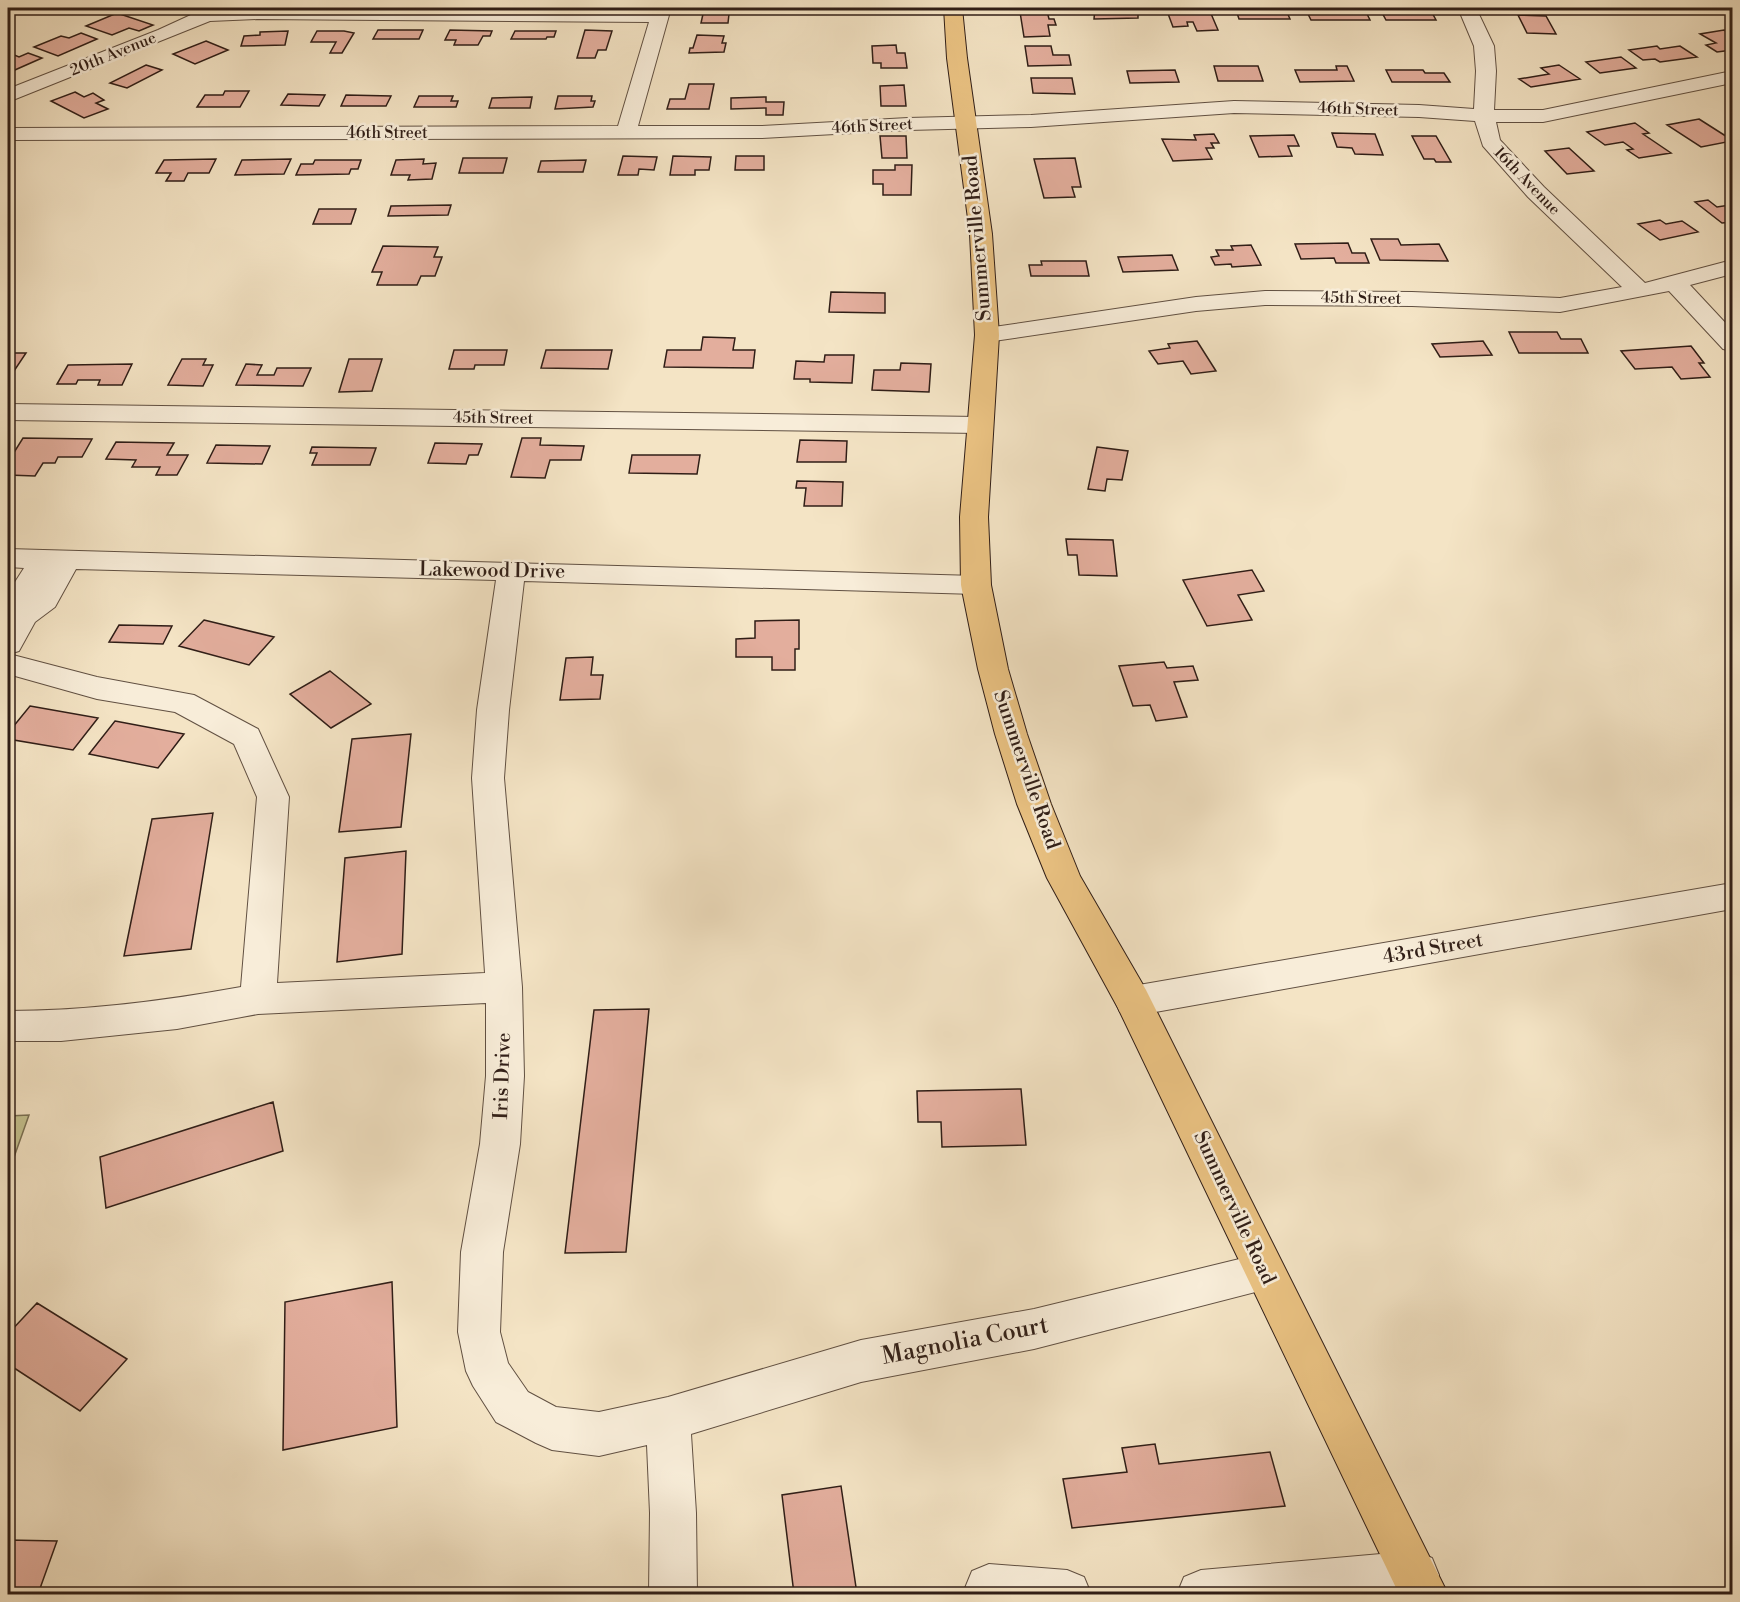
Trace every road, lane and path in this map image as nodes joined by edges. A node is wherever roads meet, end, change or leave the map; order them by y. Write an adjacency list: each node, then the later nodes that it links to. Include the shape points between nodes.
1 (953, 8): 8 (main road, Summerville Road)
2 (1467, 8): 7 (street, 16th Avenue, via 1484,46)
3 (212, 12): 4 (street, 20th Avenue); 6 (street, 20th Avenue)
4 (661, 12): 9 (street)
5 (1732, 77): 7 (street, 46th Street, via 1543,117)
6 (8, 96)
7 (1484, 116): 8 (street, 46th Street, via 1234,107); 13 (street, 16th Avenue, via 1490,142 1506,162)
8 (968, 122): 9 (street, 46th Street, via 762,132); 14 (main road, Summerville Road)
9 (626, 133): 10 (street, 46th Street)
10 (8, 134)
11 (1732, 267): 12 (street, 45th Street)
12 (1672, 281): 13 (street, 45th Street); 15 (street)
13 (1640, 291): 14 (street, 45th Street, via 1560,305 1265,298 1173,307)
14 (987, 335): 17 (main road, Summerville Road)
15 (1732, 344)
16 (8, 412): 17 (street, 45th Street)
17 (979, 425): 21 (main road, Summerville Road, via 974,517)
18 (8, 558): 19 (street, Lakewood Drive)
19 (58, 560): 20 (street, Lakewood Drive); 22 (street, via 37,570 18,600)
20 (512, 573): 21 (street, Lakewood Drive, via 649,573); 26 (street, Iris Drive, via 488,778)
21 (976, 585): 28 (main road, Summerville Road, via 993,669 1034,804 1064,878)
22 (16, 615): 23 (street)
23 (8, 644)
24 (8, 664): 27 (street, via 97,687 183,703 247,737 273,797)
25 (1732, 896): 28 (street, 43rd Street)
26 (504, 987): 27 (street); 31 (street, Iris Drive, via 505,1076 500,1144 481,1275 479,1332 488,1371 512,1407 552,1428 599,1434)
27 (258, 999): 29 (street, via 177,1014 61,1026)
28 (1133, 1001): 30 (main road, Summerville Road)
29 (8, 1026)
30 (1264, 1272): 31 (street, Magnolia Court, via 1034,1329 861,1360); 32 (main road, Summerville Road)
31 (668, 1419): 34 (street, via 674,1513)
32 (1420, 1585): 36 (street)
33 (989, 1588): 35 (street)
34 (673, 1594)
35 (1067, 1594)
36 (1201, 1594)

